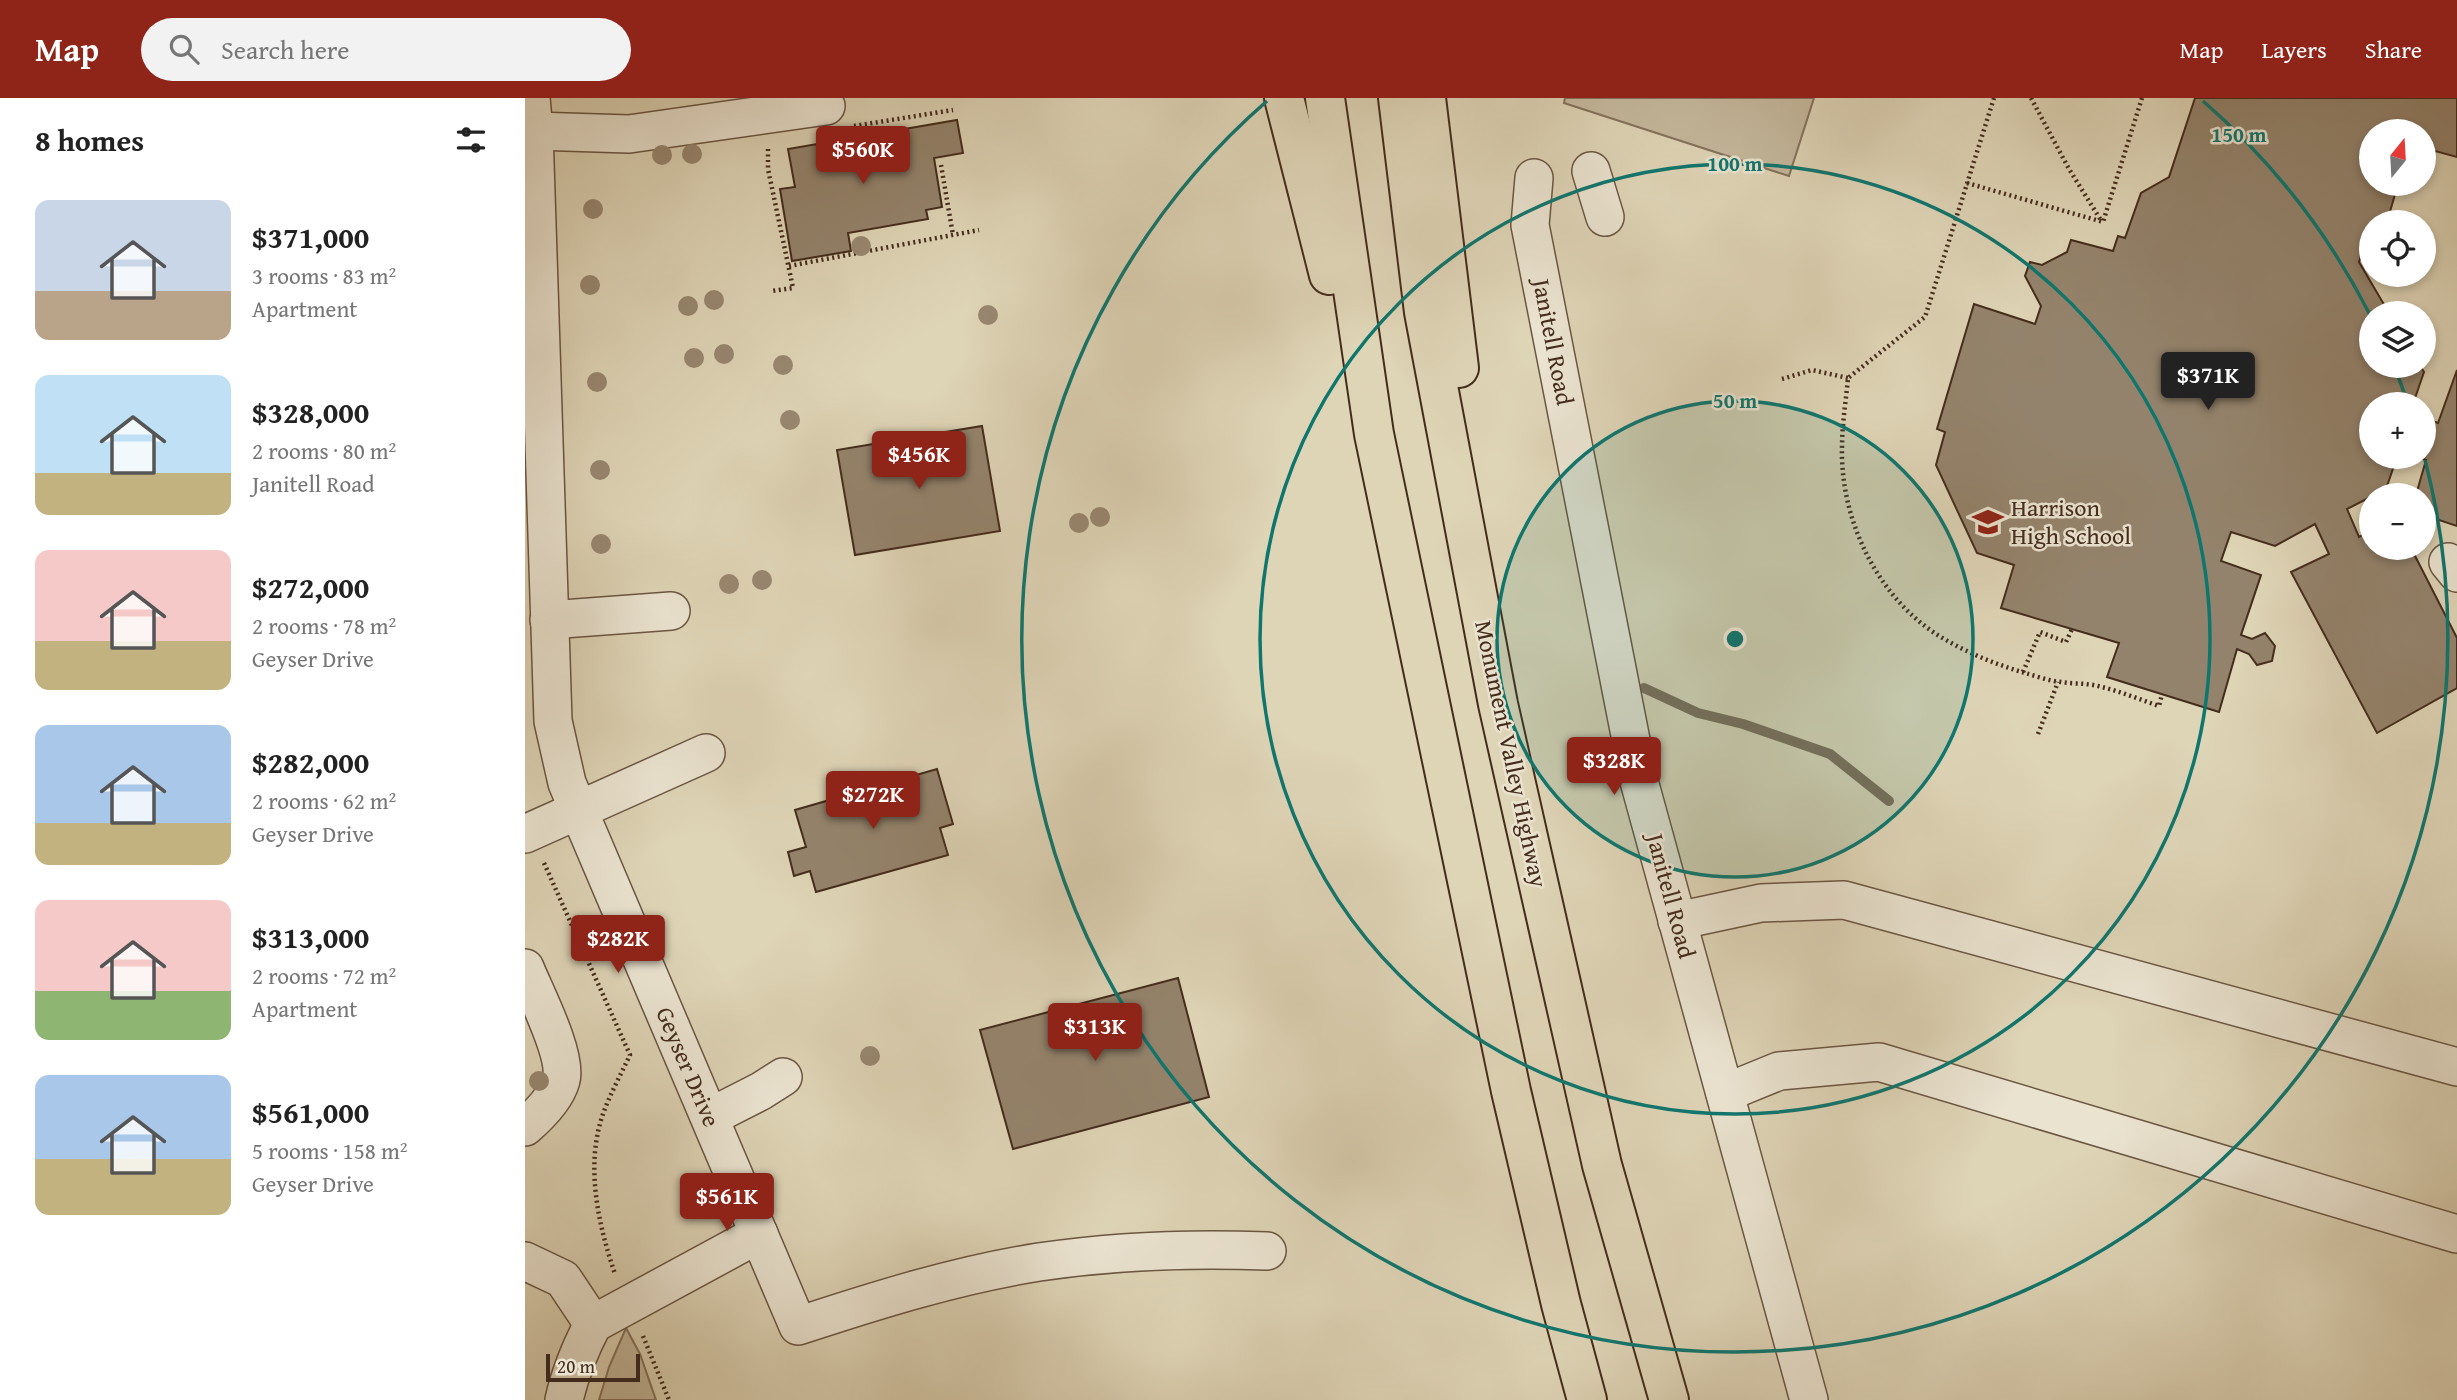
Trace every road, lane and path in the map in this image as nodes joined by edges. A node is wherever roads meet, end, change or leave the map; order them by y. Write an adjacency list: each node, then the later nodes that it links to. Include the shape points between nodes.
1 (1285, 98): 25 (highway)
2 (1325, 98): 25 (highway, via 1374,434)
3 (1398, 98): 32 (highway, Monument Valley Highway, via 1424,312)
4 (1426, 98): 32 (highway)
5 (1994, 98): 15 (path)
6 (2031, 98): 17 (path)
7 (2142, 98): 17 (path)
8 (953, 110): 10 (path)
9 (533, 115): 10 (street, via 629,134); 24 (street, Geyser Drive)
10 (837, 117)
11 (768, 140): 20 (path, via 768,169)
12 (941, 165): 19 (path)
13 (1591, 171): 16 (street)
14 (1534, 178): 37 (street, Janitell Road, via 1530,225 1639,781)
15 (1968, 183): 17 (path); 22 (path, via 1925,317)
16 (1605, 217)
17 (2103, 222)
18 (979, 230): 19 (path)
19 (953, 235): 20 (path)
20 (789, 266): 21 (path, via 793,288)
21 (772, 291)
22 (1848, 378): 23 (path, via 1812,370); 29 (path, via 1842,449 1845,488 1853,522 1883,583 1909,613 1944,639)
23 (1782, 379)
24 (535, 460): 27 (street, Geyser Drive)
25 (1397, 545): 52 (highway, via 1511,1091)
26 (671, 611): 27 (street)
27 (549, 620): 35 (street, Geyser Drive, via 553,722 567,783)
28 (2072, 629): 29 (path, via 2066,642 2040,632)
29 (2023, 672): 30 (path)
30 (2058, 682): 31 (path, via 2096,685 2159,706); 33 (path)
31 (2162, 694)
32 (1498, 704): 53 (highway, Monument Valley Highway, via 1602,1165)
33 (2038, 734)
34 (706, 753): 35 (street)
35 (579, 811): 36 (street); 42 (street, Geyser Drive)
36 (525, 834)
37 (1677, 921): 39 (street, via 1761,903 1844,900); 41 (street, Janitell Road)
38 (525, 968): 43 (street, via 561,1056 562,1078 553,1097)
39 (2457, 1066)
40 (783, 1077): 42 (street)
41 (1725, 1093): 45 (street, via 1779,1071 1879,1062); 54 (street, Janitell Road)
42 (710, 1117): 44 (street, Geyser Drive)
43 (525, 1127)
44 (759, 1234): 46 (street, Geyser Drive, via 798,1326 883,1298 1039,1262 1209,1249); 48 (street)
45 (2457, 1234)
46 (1267, 1251)
47 (525, 1261): 49 (street, via 563,1279)
48 (627, 1307): 49 (street); 51 (path)
49 (593, 1324): 50 (street)
50 (564, 1400)
51 (669, 1400)
52 (1587, 1400)
53 (1669, 1400)
54 (1809, 1400)

